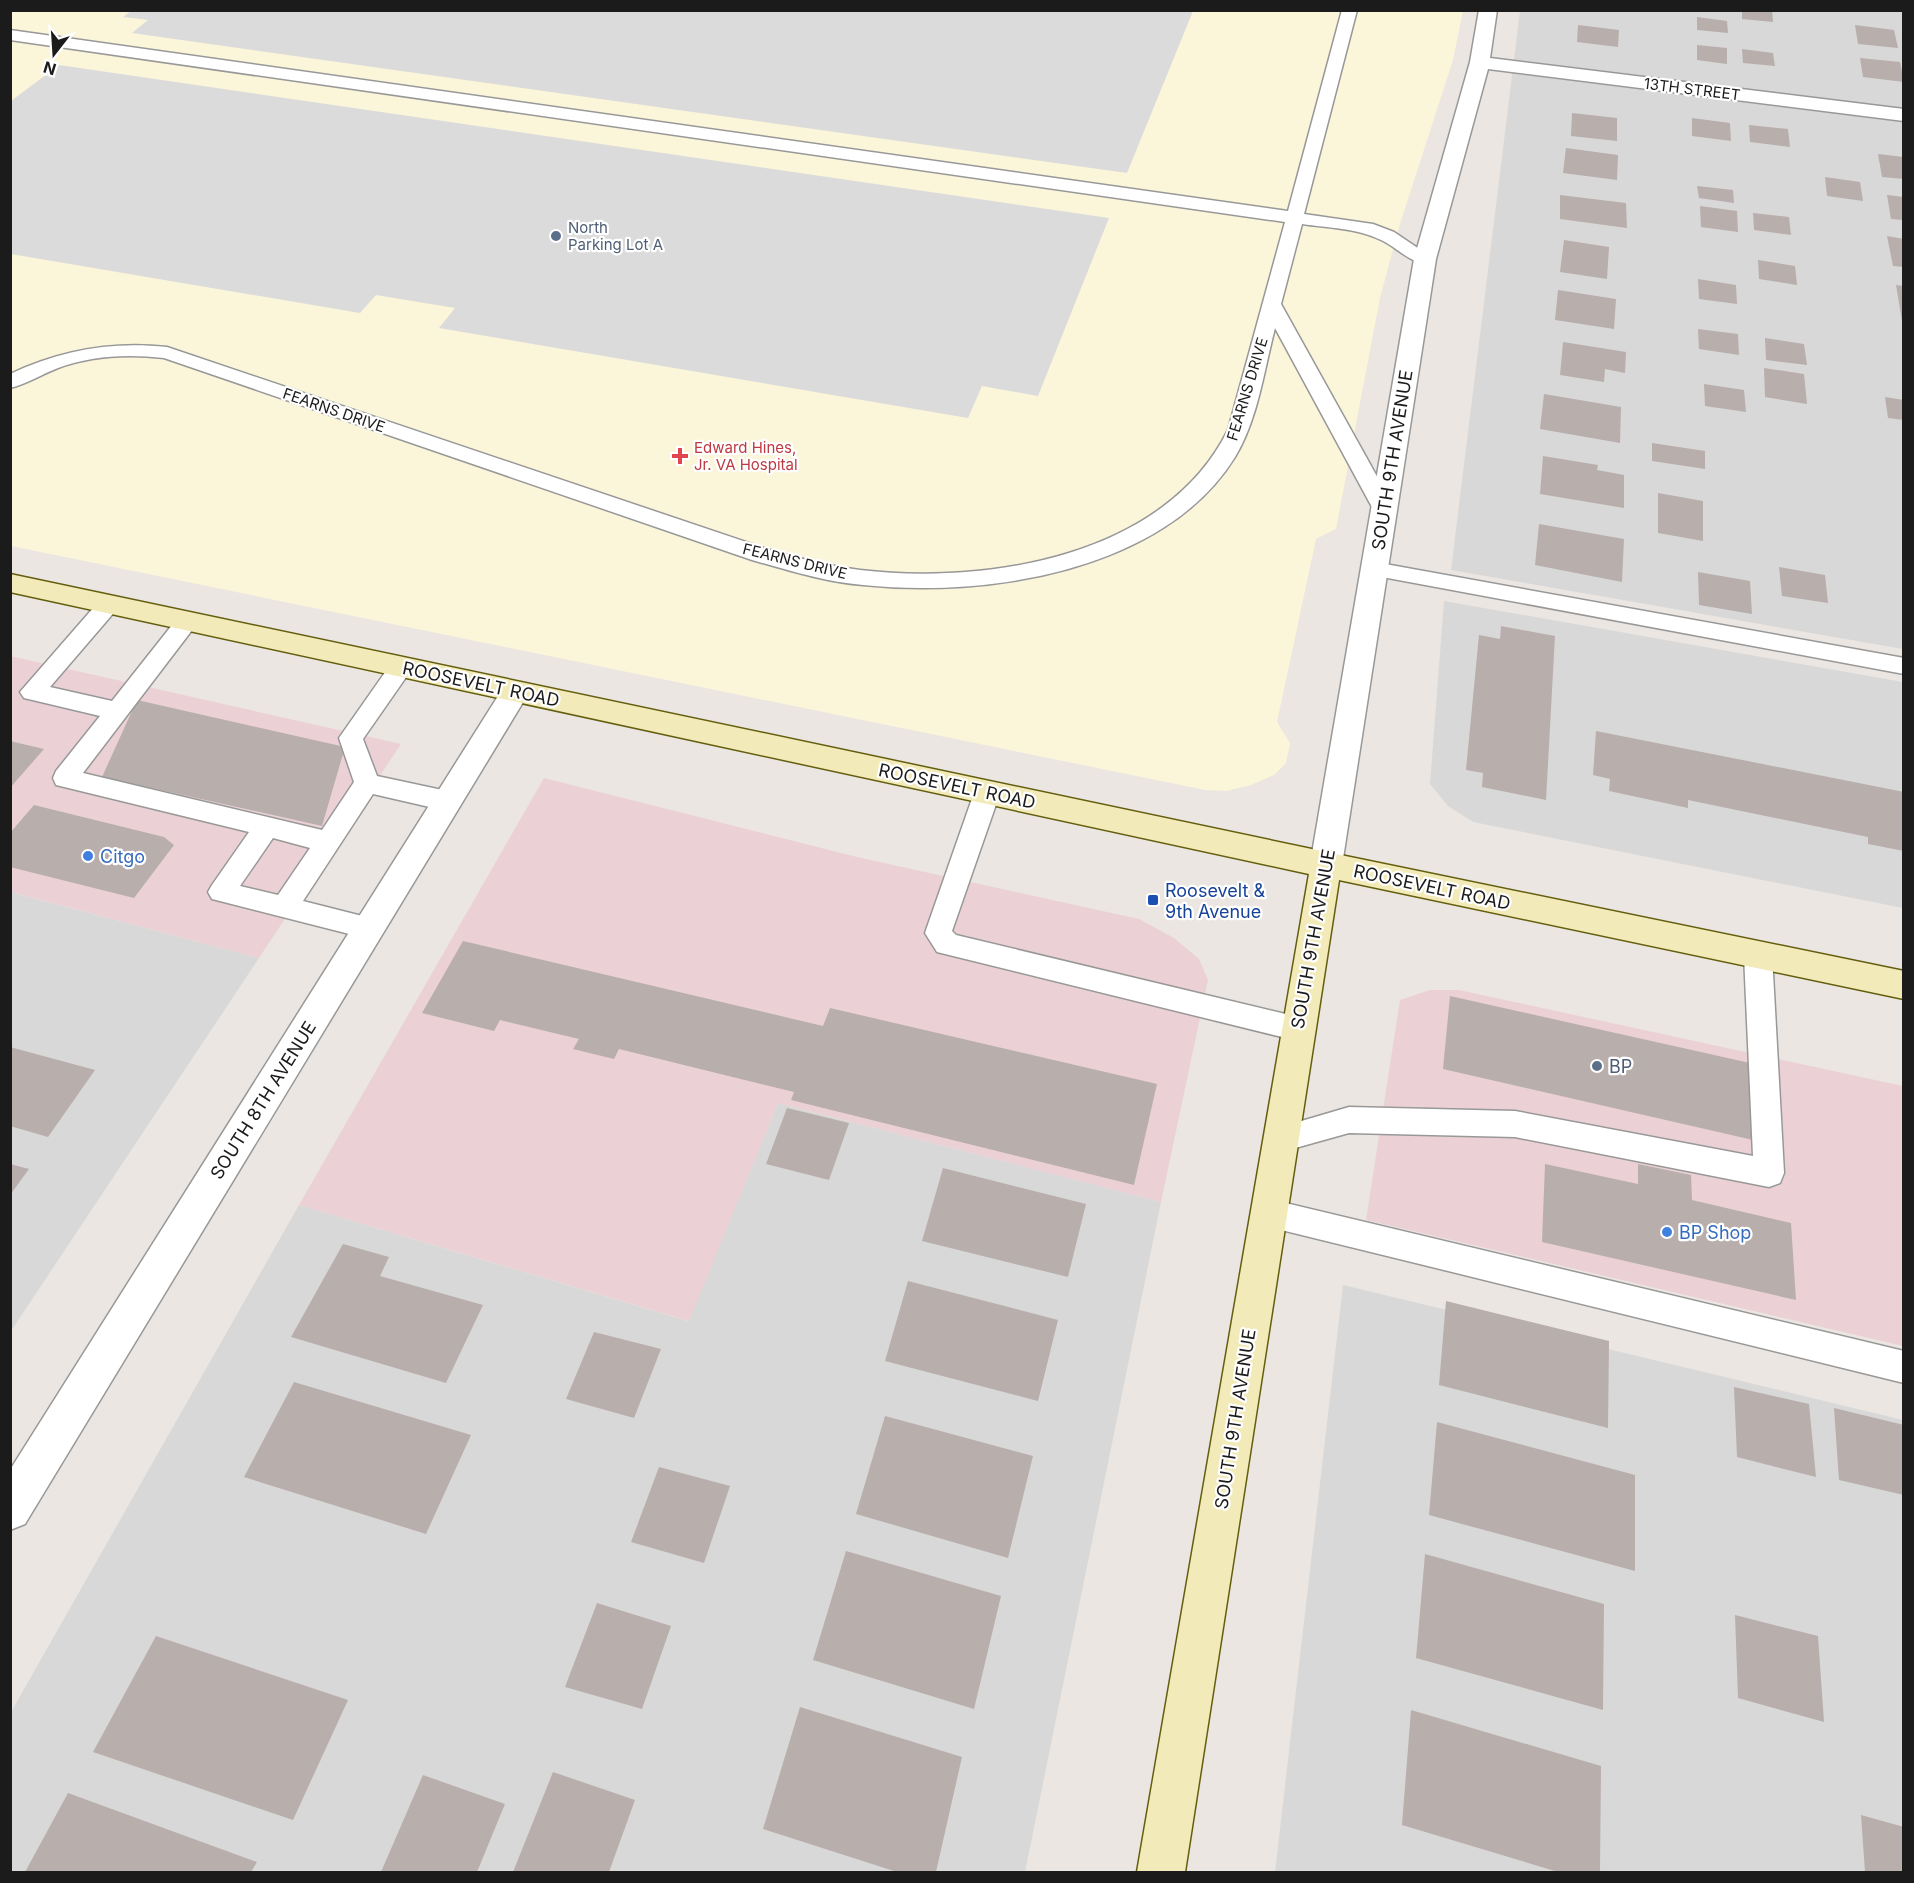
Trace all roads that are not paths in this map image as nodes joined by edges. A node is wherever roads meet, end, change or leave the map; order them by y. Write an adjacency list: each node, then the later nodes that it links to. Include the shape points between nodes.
1 (1350, 10): 6 (lane, FEARNS DRIVE)
2 (1488, 10): 4 (street, SOUTH 9TH AVENUE)
3 (10, 35): 6 (lane)
4 (1479, 62): 5 (street, 13TH STREET); 7 (street, SOUTH 9TH AVENUE)
5 (1904, 115)
6 (1295, 217): 7 (lane, via 1367,228); 8 (lane, FEARNS DRIVE)
7 (1425, 259): 10 (street, SOUTH 9TH AVENUE)
8 (1272, 305): 9 (lane, FEARNS DRIVE, via 1238,430 1224,458 1177,507 1113,546 1031,570 953,579 875,579 820,571 760,555 168,353 110,349 57,361); 10 (lane)
9 (10, 381)
10 (1384, 509): 11 (street, SOUTH 9TH AVENUE)
11 (1374, 569): 15 (lane); 24 (street, SOUTH 9TH AVENUE)
12 (13, 587): 13 (main road, ROOSEVELT ROAD)
13 (109, 604): 14 (main road, ROOSEVELT ROAD); 18 (lane, via 32,693)
14 (188, 621): 16 (main road, ROOSEVELT ROAD); 18 (lane)
15 (1904, 666)
16 (401, 667): 17 (main road, ROOSEVELT ROAD); 19 (lane, via 351,738)
17 (515, 692): 20 (main road, ROOSEVELT ROAD); 21 (street, SOUTH 8TH AVENUE)
18 (117, 711): 22 (lane, via 65,778)
19 (367, 783): 21 (lane); 23 (lane)
20 (987, 793): 24 (main road, ROOSEVELT ROAD); 29 (lane, via 938,933 947,944)
21 (447, 801): 26 (street, SOUTH 8TH AVENUE)
22 (267, 827): 23 (lane); 25 (lane, via 220,892)
23 (328, 842): 25 (lane)
24 (1326, 865): 27 (main road, ROOSEVELT ROAD); 29 (main road, SOUTH 9TH AVENUE)
25 (285, 907): 26 (lane)
26 (369, 928): 33 (street, SOUTH 8TH AVENUE)
27 (1758, 955): 28 (main road, ROOSEVELT ROAD); 30 (lane, via 1769,1173 1515,1124 1349,1120)
28 (1904, 985)
29 (1298, 1029): 30 (main road, SOUTH 9TH AVENUE)
30 (1281, 1139): 31 (main road, SOUTH 9TH AVENUE)
31 (1269, 1213): 32 (lane); 34 (main road, SOUTH 9TH AVENUE)
32 (1904, 1367)
33 (10, 1509)
34 (1161, 1872)

